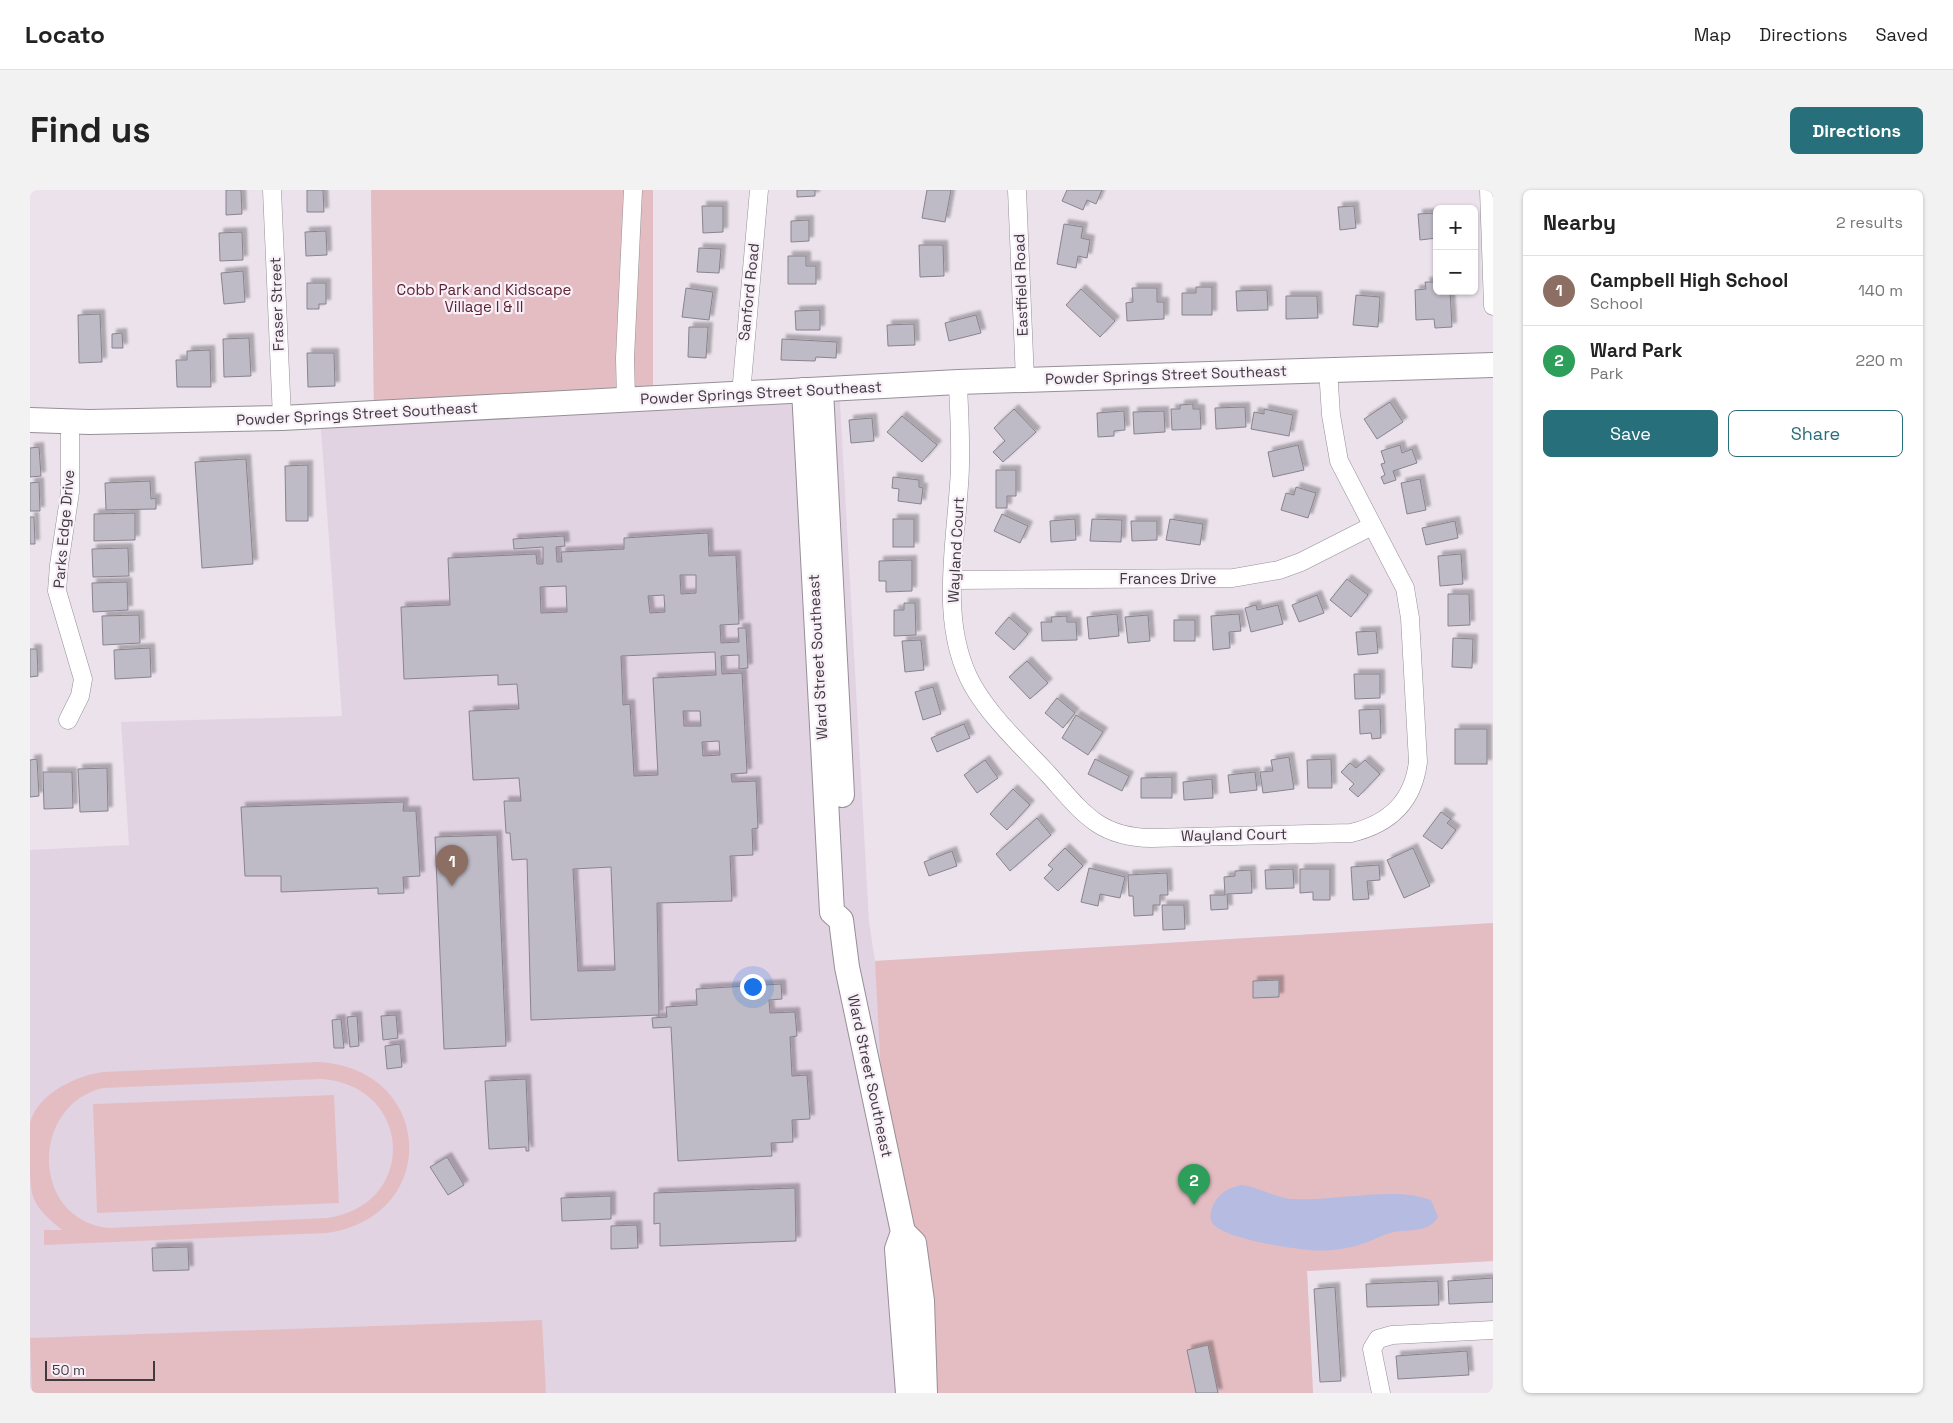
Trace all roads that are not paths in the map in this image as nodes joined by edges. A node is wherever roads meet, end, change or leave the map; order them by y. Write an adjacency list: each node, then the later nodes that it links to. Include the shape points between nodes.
1 (272, 190): 14 (street, Fraser Street)
2 (633, 190): 13 (street)
3 (759, 190): 12 (street, Sanford Road)
4 (1017, 190): 9 (street, Eastfield Road)
5 (1489, 190): 6 (street)
6 (1493, 306)
7 (1493, 364): 8 (street, Powder Springs Street Southeast)
8 (1328, 369): 9 (street, Powder Springs Street Southeast); 17 (street, Wayland Court, via 1339,461)
9 (1024, 380): 10 (street, Powder Springs Street Southeast)
10 (958, 382): 11 (street, Powder Springs Street Southeast); 18 (street, Wayland Court, via 960,483)
11 (812, 390): 12 (street, Powder Springs Street Southeast); 20 (street, Ward Street Southeast, via 832,912 842,920 847,967)
12 (741, 394): 13 (street, Powder Springs Street Southeast)
13 (626, 400): 14 (street, Powder Springs Street Southeast)
14 (282, 418): 16 (street, Powder Springs Street Southeast)
15 (30, 420): 16 (street, Powder Springs Street Southeast)
16 (70, 422): 19 (street, Parks Edge Drive, via 70,492 57,591 83,679 80,696)
17 (1372, 526): 18 (street, Frances Drive, via 1279,570 1233,578); 18 (street, Wayland Court, via 1405,588 1410,618 1418,762 1416,777 1404,802 1380,823 1351,832 1151,838 1126,836 1107,830 1083,812 983,702 972,685 956,641)
18 (953, 580)
19 (68, 720)
20 (903, 1232): 22 (street, Ward Street Southeast, via 897,1248); 23 (street, Ward Street Southeast, via 914,1243 922,1301)
21 (1493, 1330): 24 (street, via 1392,1335 1378,1339 1372,1348)
22 (908, 1393)
23 (925, 1393)
24 (1381, 1393)

